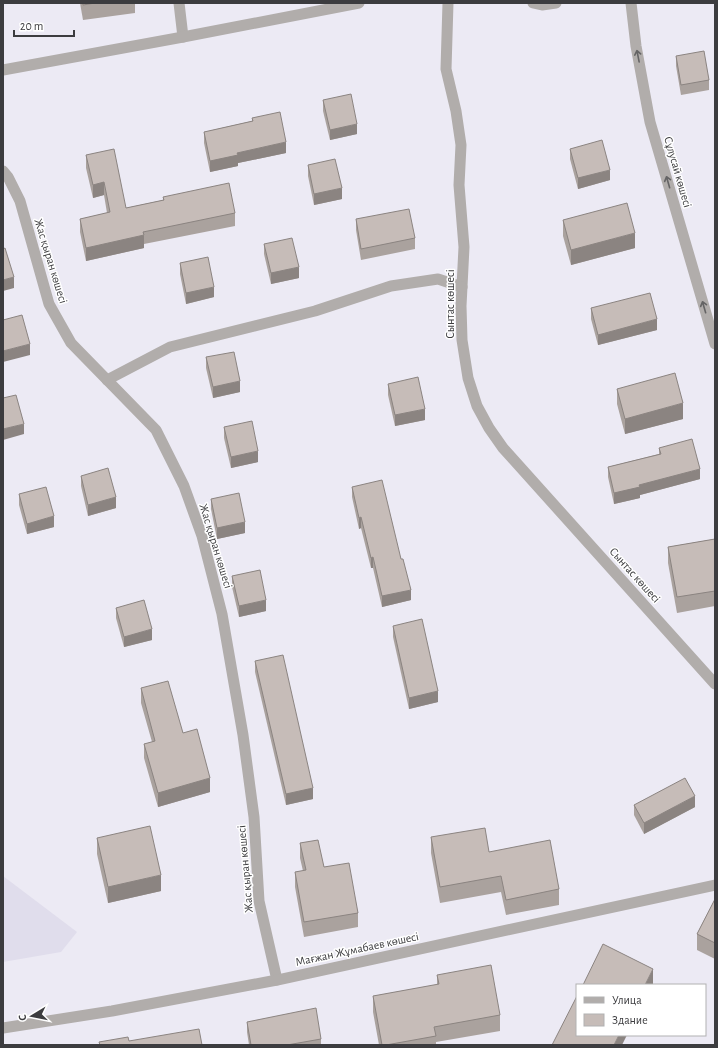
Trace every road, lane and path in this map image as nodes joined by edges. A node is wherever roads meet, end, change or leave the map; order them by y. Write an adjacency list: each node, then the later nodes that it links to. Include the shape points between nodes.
1 (179, 3): 7 (street)
2 (359, 3): 7 (street)
3 (448, 3): 10 (street, Сынтас көшесі, via 446,69 461,145 459,186 464,247)
4 (533, 3): 5 (street)
5 (556, 3)
6 (631, 3): 11 (street, Сұлусай көшесі, one-way to 6, via 650,122)
7 (183, 37): 8 (street)
8 (3, 70)
9 (3, 171): 12 (street, Жас қыран көшесі, via 20,201 49,304 71,343)
10 (462, 287): 12 (street, via 438,279 391,286 315,311 170,347); 13 (street, Сынтас көшесі, via 462,340 468,378 477,406 489,428 502,448)
11 (715, 344)
12 (108, 380): 15 (street, Жас қыран көшесі, via 156,430 184,486 202,536 222,614 243,736 254,817 259,901)
13 (715, 684)
14 (715, 885): 15 (street, Мағжан Жұмабаев көшесі)
15 (277, 980): 16 (street, Мағжан Жұмабаев көшесі, via 112,1011)
16 (3, 1028)

